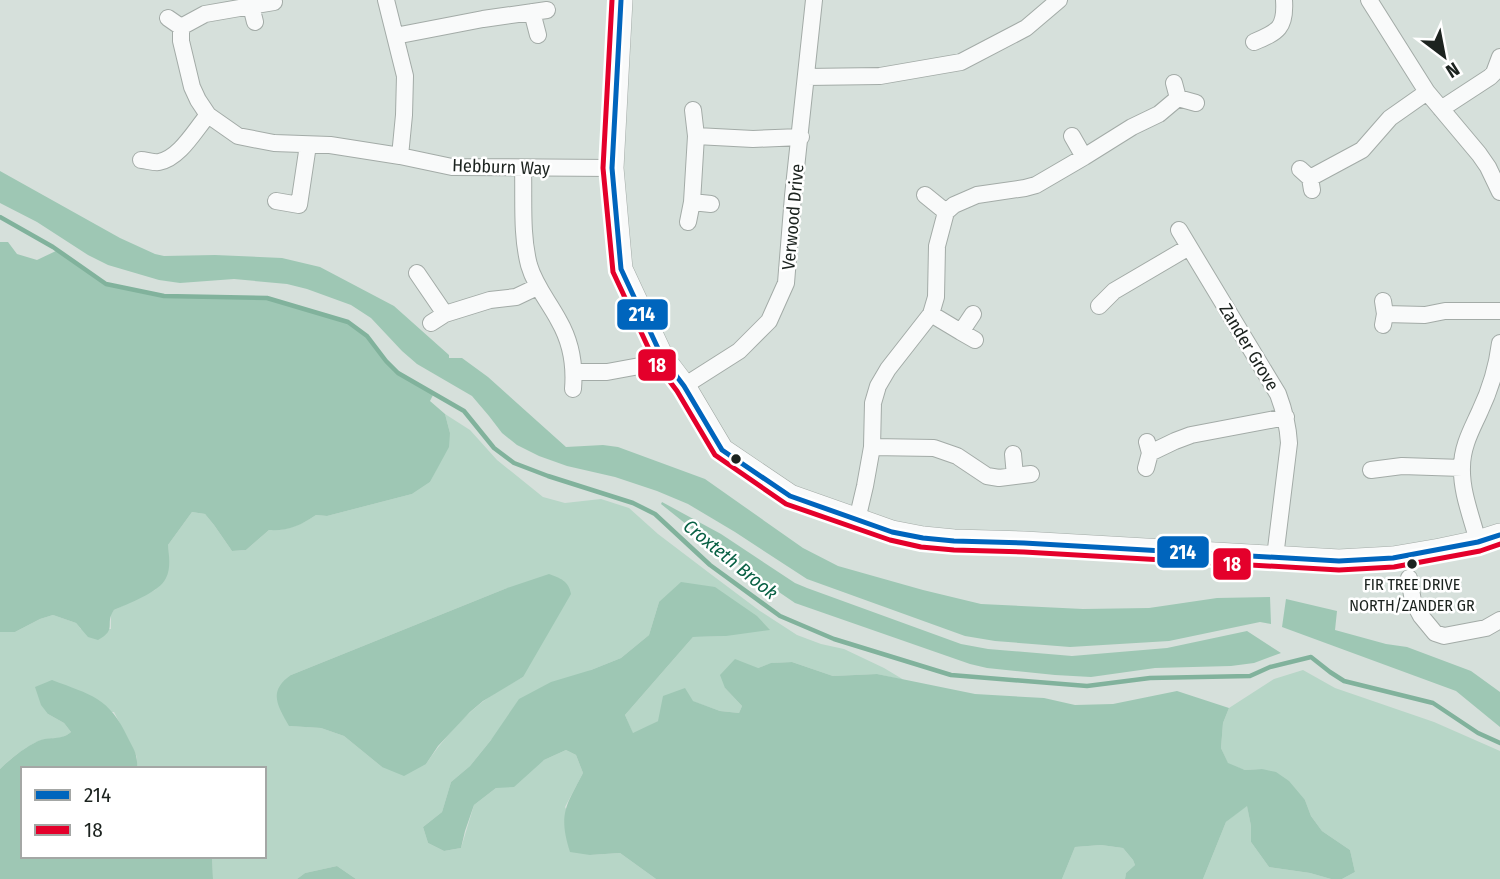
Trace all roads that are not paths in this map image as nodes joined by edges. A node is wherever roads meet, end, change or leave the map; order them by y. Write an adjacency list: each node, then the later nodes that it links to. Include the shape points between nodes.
1 (386, 0): 9 (street)
2 (621, 0): 26 (street)
3 (1059, 0): 12 (street, via 1027,28 961,62 880,76)
4 (1284, 0): 10 (street, via 1280,28)
5 (1369, 0): 13 (street)
6 (811, 1): 12 (street, Verwood Drive)
7 (274, 2): 17 (street, Hebburn Way, via 253,14 205,14 175,22 192,87)
8 (538, 35): 9 (street, via 540,11)
9 (395, 36): 22 (street, via 405,76)
10 (1253, 42)
11 (1500, 57): 15 (street, via 1490,77)
12 (806, 76): 20 (street, Verwood Drive)
13 (1427, 92): 15 (street); 27 (street, via 1390,118 1362,150)
14 (1196, 103): 23 (street, via 1176,90 1159,114)
15 (1441, 109): 28 (street, via 1479,154)
16 (693, 110): 18 (street)
17 (208, 115): 21 (street, Hebburn Way, via 238,136); 24 (street, via 179,150)
18 (696, 136): 20 (street); 31 (street)
19 (1072, 136): 23 (street)
20 (801, 137): 47 (street, Verwood Drive, via 786,283 769,321 739,351)
21 (308, 145): 22 (street, Hebburn Way); 30 (street, via 299,212)
22 (400, 156): 25 (street, Hebburn Way, via 452,167)
23 (1084, 157): 33 (street, via 1037,185 976,195)
24 (153, 166)
25 (523, 168): 26 (street, Hebburn Way); 38 (street, via 525,242)
26 (612, 168): 47 (street, via 621,269 662,357)
27 (1307, 179)
28 (1500, 192)
29 (925, 195): 33 (street)
30 (276, 201)
31 (692, 202): 32 (street); 34 (street)
32 (711, 204)
33 (946, 212): 42 (street, via 937,246 936,297)
34 (688, 222)
35 (1179, 230): 36 (street, Zander Grove)
36 (1189, 247): 39 (street, via 1114,290); 50 (street, Zander Grove, via 1278,394)
37 (417, 273): 38 (street, via 438,319 490,300 516,298)
38 (537, 287): 46 (street, via 566,335)
39 (1098, 308)
40 (1500, 310): 41 (street)
41 (1384, 313)
42 (930, 314): 43 (street, via 968,336); 51 (street, via 878,386)
43 (973, 314)
44 (1500, 343): 49 (street)
45 (645, 365): 46 (street)
46 (575, 372): 48 (street)
47 (684, 386): 56 (street, via 722,450 790,496)
48 (573, 389)
49 (1494, 397): 54 (street, via 1470,431)
50 (1286, 417): 53 (street, via 1191,435); 58 (street, Zander Grove, via 1289,443)
51 (872, 447): 52 (street, via 934,448 999,478 1023,475); 56 (street)
52 (1013, 454)
53 (1148, 454)
54 (1462, 468): 55 (street); 57 (street, via 1465,493)
55 (1368, 470)
56 (857, 520): 58 (street, via 892,532 954,541)
57 (1489, 538): 58 (street, via 1393,558)
58 (1275, 557)
59 (1409, 578): 60 (street, via 1413,601 1435,633 1444,636 1486,628)
60 (1500, 620)

